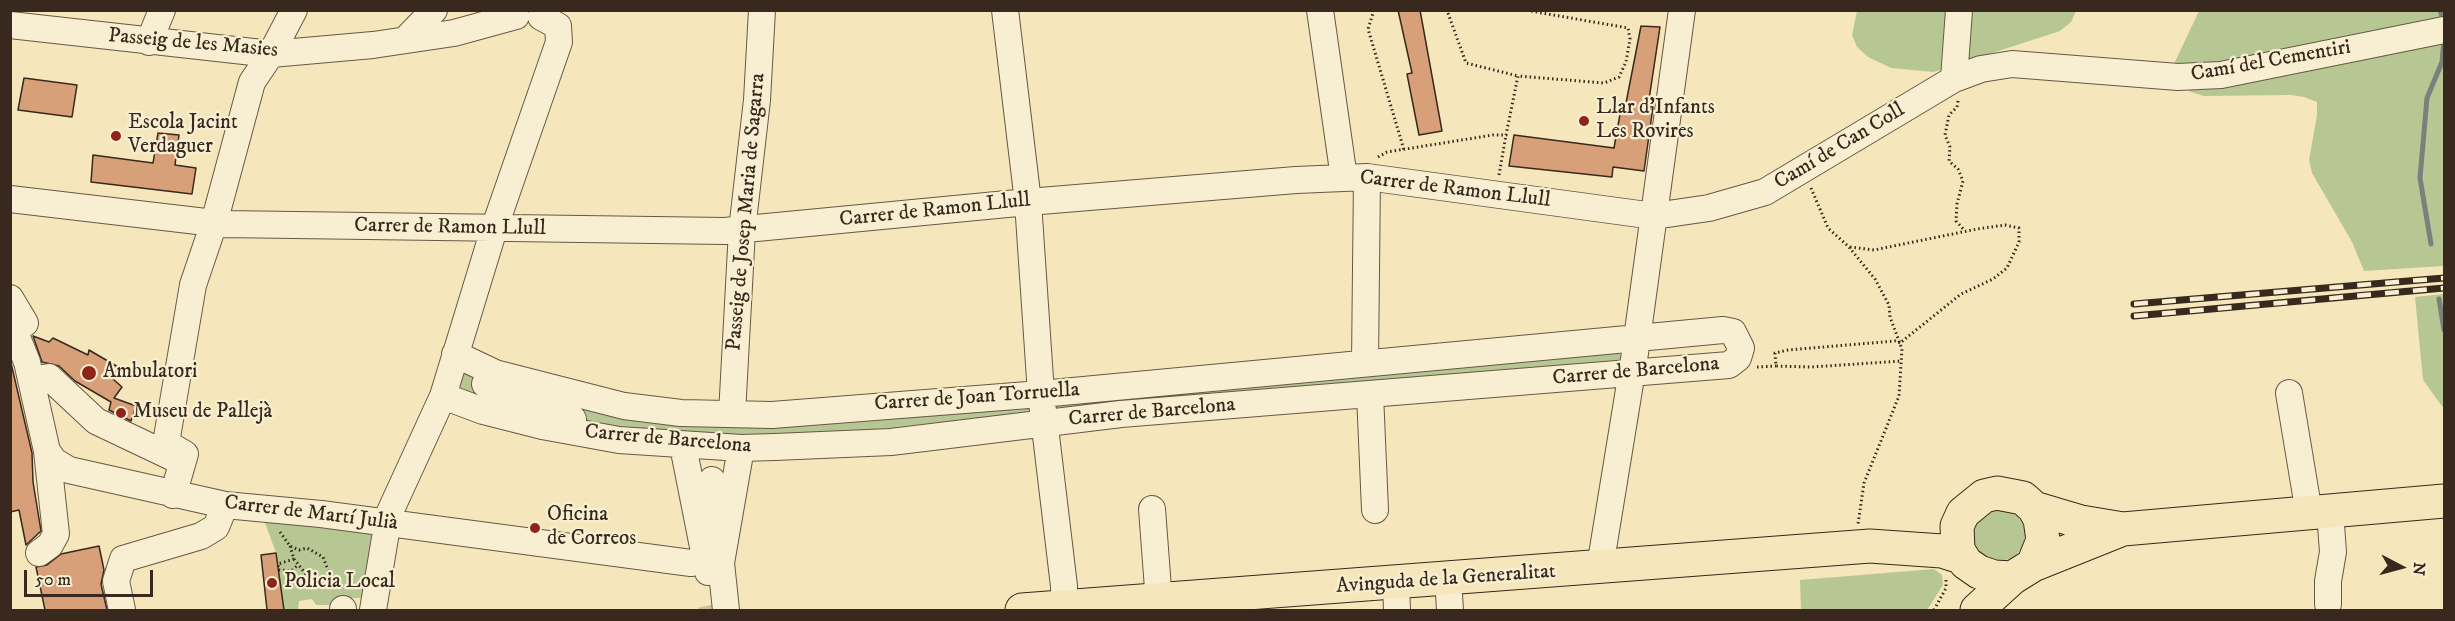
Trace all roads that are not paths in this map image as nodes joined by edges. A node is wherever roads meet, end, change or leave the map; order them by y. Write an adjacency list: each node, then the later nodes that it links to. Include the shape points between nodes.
1 (162, 10): 13 (street)
2 (294, 10): 14 (street)
3 (434, 10): 12 (street)
4 (762, 10): 22 (street, Passeig de Josep Maria de Sagarra, via 757,100)
5 (1005, 10): 18 (street)
6 (1320, 10): 16 (street)
7 (1682, 10): 19 (street)
8 (1959, 10): 15 (street)
9 (529, 13): 12 (street, Passeig de les Masies, via 454,33); 21 (street, via 558,26 559,42)
10 (10, 25): 13 (street, Passeig de les Masies)
11 (2445, 30): 15 (street, Camí del Cementiri, via 2221,75 2178,77 2012,64)
12 (405, 40): 14 (street, Passeig de les Masies)
13 (149, 42): 14 (street, Passeig de les Masies)
14 (271, 54): 20 (street, via 252,82)
15 (1954, 79): 19 (street, Camí de Can Coll, via 1765,192 1709,208)
16 (1356, 177): 18 (street, Carrer de Ramon Llull); 19 (street, Carrer de Ramon Llull); 27 (street)
17 (10, 199): 20 (street, Carrer de Ramon Llull)
18 (1028, 202): 22 (street, Carrer de Ramon Llull); 35 (street)
19 (1654, 216): 26 (street)
20 (213, 223): 21 (street, Carrer de Ramon Llull); 40 (street, via 193,285 166,443 185,454)
21 (494, 229): 22 (street, Carrer de Ramon Llull); 28 (street)
22 (742, 230): 36 (street, Passeig de Josep Maria de Sagarra)
23 (10, 298): 24 (street, via 25,323)
24 (12, 331): 30 (street)
25 (1731, 345): 26 (street)
26 (1635, 355): 27 (street, Carrer de Joan Torruella, via 1506,348); 29 (street, via 1472,368); 33 (street, Carrer de Barcelona); 56 (street)
27 (1357, 361): 29 (street); 31 (street, Carrer de Joan Torruella)
28 (452, 362): 34 (street); 36 (street, Carrer de Joan Torruella, via 624,406); 39 (street, via 556,415 657,434)
29 (1428, 376): 31 (street, via 1382,382)
30 (31, 380): 38 (street); 40 (street, via 49,377 96,421)
31 (1203, 389): 35 (street, Carrer de Joan Torruella)
32 (2289, 393): 48 (street)
33 (1370, 394): 35 (street, Carrer de Barcelona); 46 (street)
34 (443, 396): 39 (street, Carrer de Barcelona, via 542,426); 49 (street, via 390,514)
35 (1042, 408): 36 (street, Carrer de Joan Torruella); 37 (street, Carrer de Barcelona, via 891,442); 39 (street); 63 (street)
36 (732, 414)
37 (741, 448): 39 (street, Carrer de Barcelona); 50 (street)
38 (47, 451): 41 (street, Carrer de Martí Julià, via 69,470); 53 (street, via 56,534 50,546)
39 (706, 454): 50 (street, via 716,519); 54 (street)
40 (182, 462): 41 (street)
41 (173, 495): 43 (street, Carrer de Martí Julià)
42 (2445, 501): 48 (main road)
43 (225, 505): 49 (street, Carrer de Martí Julià); 64 (street, via 216,527 201,536 123,559 116,581)
44 (2034, 508): 47 (main road, via 2023,498 1997,493 1984,496); 51 (main road); 57 (main road, via 2043,528 2043,540)
45 (1152, 509): 60 (street)
46 (1375, 510)
47 (1963, 513): 52 (main road); 55 (main road, via 1956,540)
48 (2320, 513): 51 (main road); 61 (street, via 2332,552)
49 (390, 523): 54 (street, Carrer de Martí Julià, via 691,563); 65 (street)
50 (726, 526): 62 (street)
51 (2123, 529): 57 (main road)
52 (1865, 547): 55 (main road, via 1942,551); 56 (main road, Avinguda de la Generalitat)
53 (39, 553)
54 (707, 555): 62 (street)
55 (1964, 560): 57 (main road, via 1987,575); 67 (main road, via 1966,589)
56 (1600, 567): 58 (main road, Avinguda de la Generalitat)
57 (2022, 572): 68 (main road)
58 (1449, 595): 59 (main road, Avinguda de la Generalitat)
59 (1396, 597): 60 (main road, Avinguda de la Generalitat)
60 (1158, 602): 63 (main road, Avinguda de la Generalitat)
61 (2328, 604)
62 (719, 608)
63 (1064, 609): 66 (main road, Avinguda de la Generalitat)
64 (122, 610)
65 (373, 610)
66 (1023, 610)
67 (1957, 610)
68 (1977, 610)

